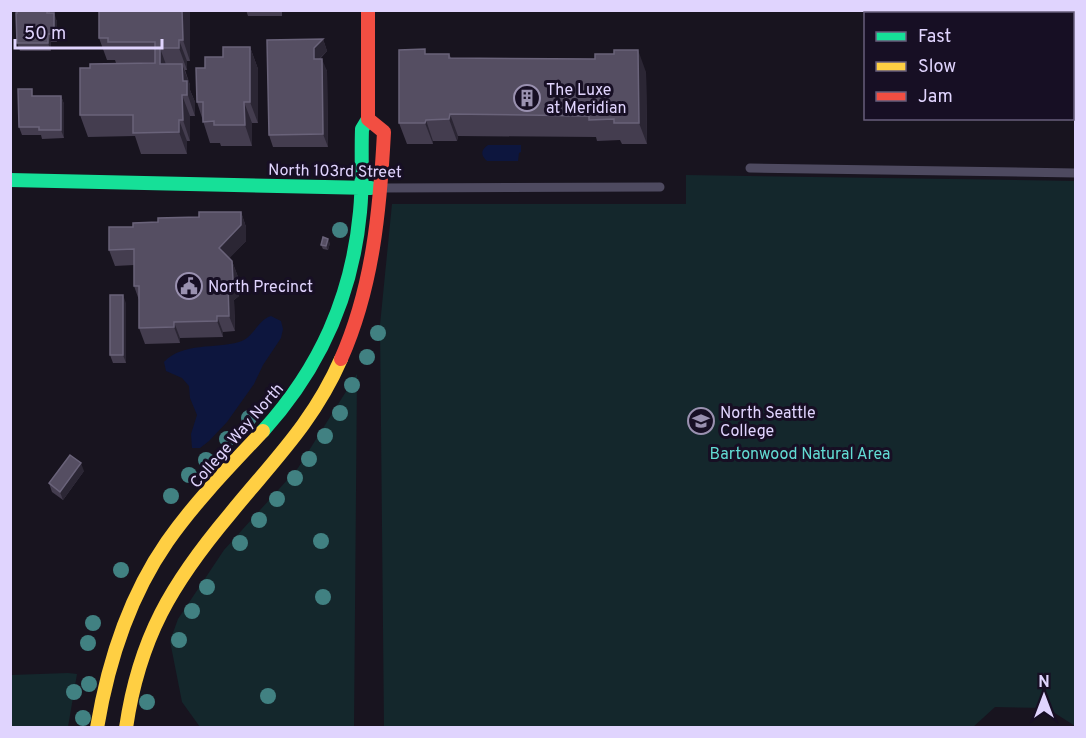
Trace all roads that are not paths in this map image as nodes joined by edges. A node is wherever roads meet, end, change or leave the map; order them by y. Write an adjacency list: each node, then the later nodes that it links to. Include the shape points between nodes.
1 (368, 10): 2 (street)
2 (368, 119): 7 (street, College Way North, via 362,129); 7 (street, College Way North, via 384,132)
3 (750, 168): 4 (lane)
4 (1076, 172)
5 (10, 180): 7 (street, North 103rd Street)
6 (660, 187): 7 (lane, North 103rd Street)
7 (371, 188): 8 (street, College Way North, via 360,210 341,300 313,364 283,408 178,528 152,566 114,648); 9 (street, College Way North, via 374,250 357,321 342,361 299,433 210,536 178,582 142,653)
8 (97, 728)
9 (126, 728)

